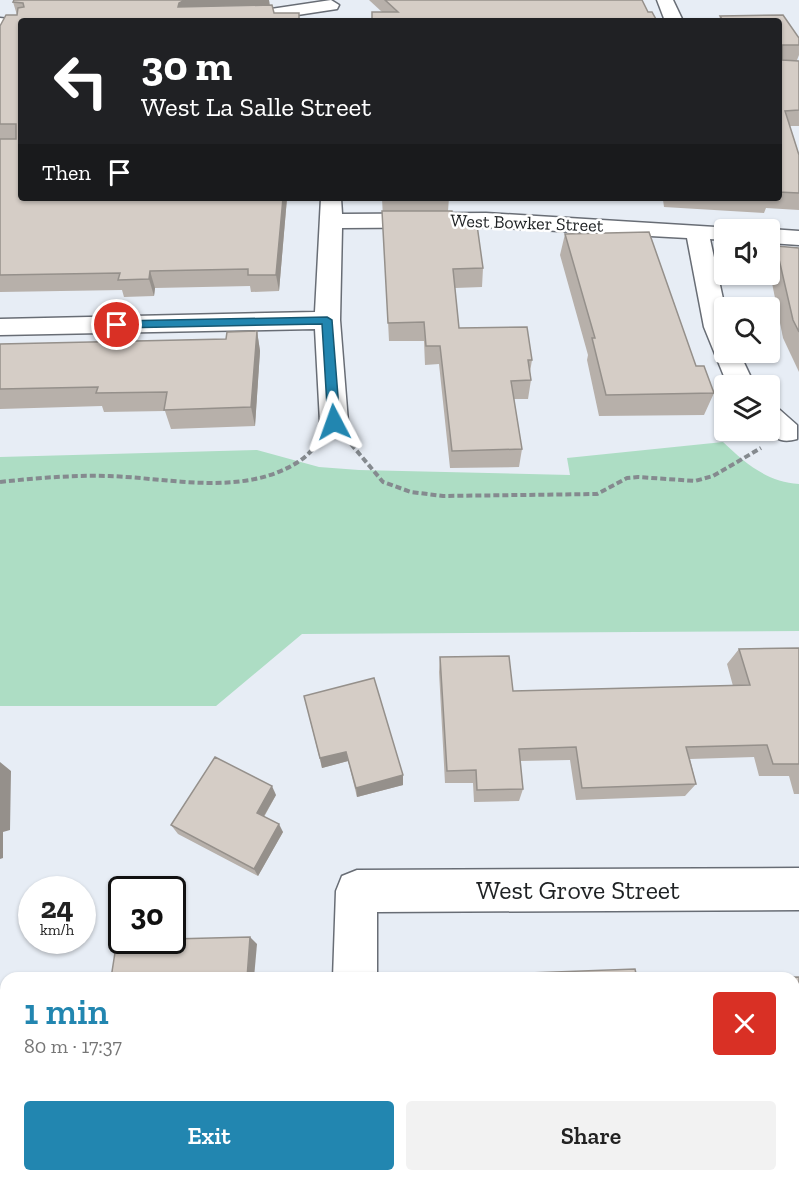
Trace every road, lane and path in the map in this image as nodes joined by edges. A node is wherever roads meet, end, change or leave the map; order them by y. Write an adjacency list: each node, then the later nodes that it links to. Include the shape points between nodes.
1 (665, 0): 4 (street)
2 (331, 9): 3 (street)
3 (251, 18)
4 (673, 18)
5 (0, 23): 6 (street)
6 (18, 24)
7 (330, 209): 8 (street, West Bowker Street); 13 (street)
8 (696, 232): 9 (street, West Bowker Street); 12 (street)
9 (714, 233)
10 (780, 237): 11 (street)
11 (799, 238)
12 (714, 313)
13 (327, 320): 14 (street); 15 (street)
14 (0, 327)
15 (334, 422): 16 (path, via 383,482 411,492 443,496 597,494 627,478 638,477 695,481 713,476); 17 (path, via 309,455 284,471 259,478 207,482 55,476)
16 (757, 441)
17 (0, 482)
18 (799, 889): 19 (street, West Grove Street, via 357,891)
19 (355, 972)

